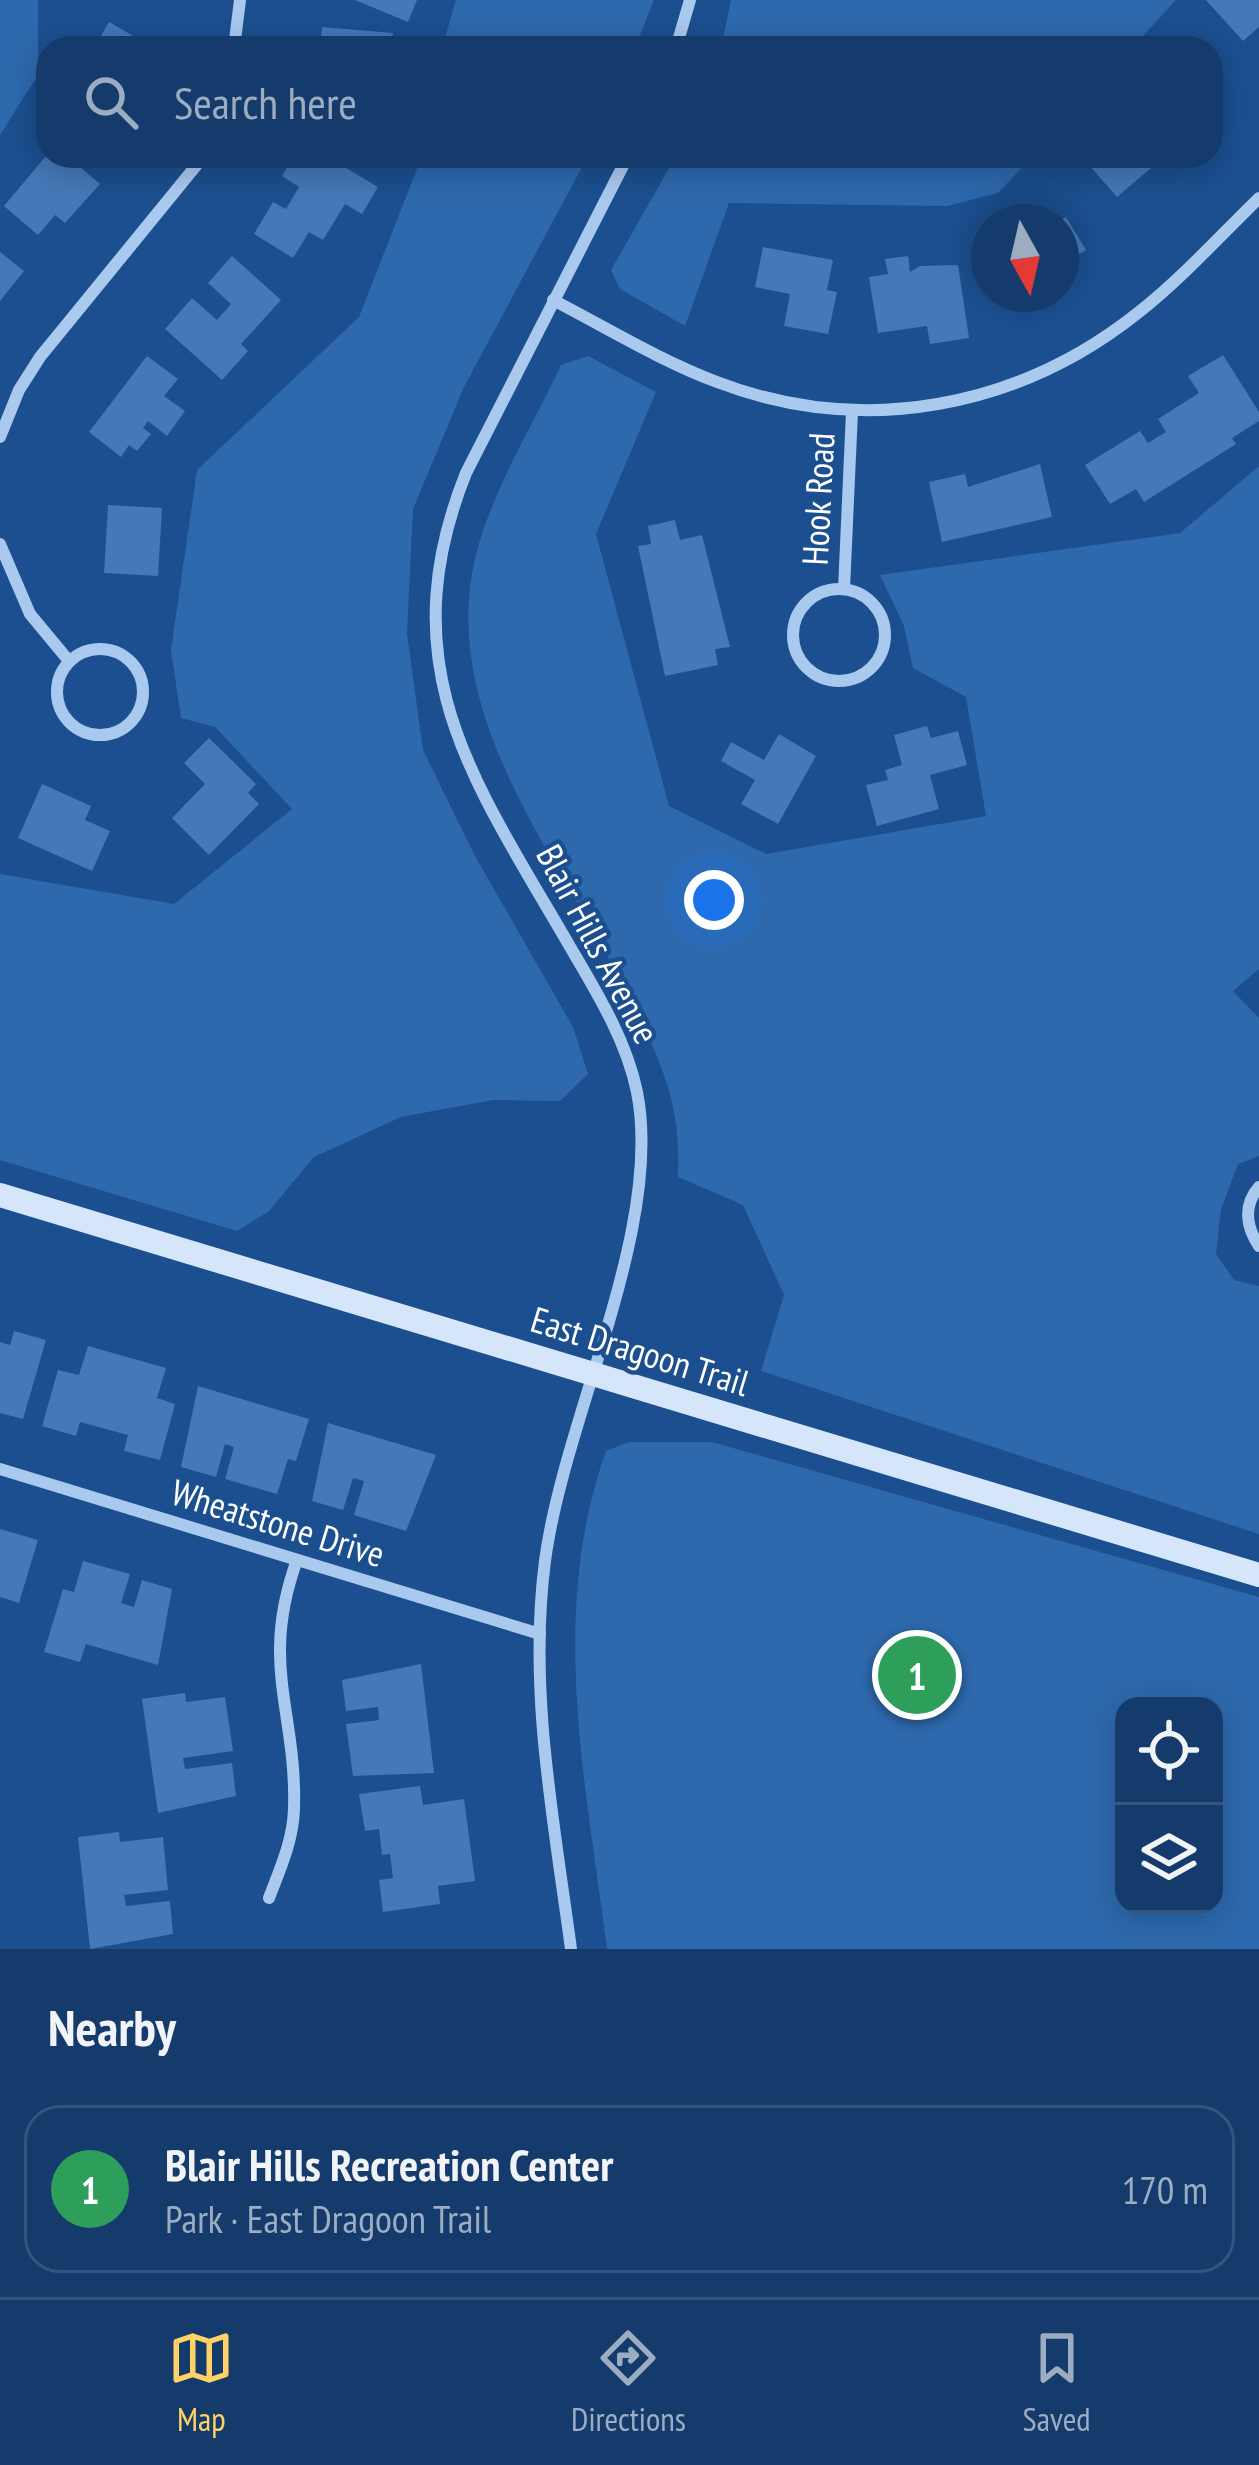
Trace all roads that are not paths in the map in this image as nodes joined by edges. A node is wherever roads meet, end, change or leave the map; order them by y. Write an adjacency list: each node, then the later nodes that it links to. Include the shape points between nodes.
1 (240, 0): 3 (street)
2 (690, 0): 4 (street)
3 (236, 36)
4 (680, 36)
5 (194, 168): 10 (street, via 40,358)
6 (622, 168): 8 (street, Blair Hills Avenue)
7 (1259, 198): 9 (street, via 1142,310 1049,372 944,405)
8 (554, 300): 9 (street, via 716,382); 17 (street, Blair Hills Avenue, via 448,519 435,630 443,698 467,766 610,1019 638,1095 640,1192)
9 (851, 412): 12 (street, Hook Road)
10 (0, 437)
11 (0, 544): 13 (street, via 30,614)
12 (844, 589): 12 (street, Hook Road, via 875,605 886,639 869,670 835,681 804,664 794,630 810,599)
13 (69, 662): 13 (street, via 98,649 138,671 142,703 124,729 94,736 66,720 56,690)
14 (1259, 1187): 16 (street, via 1247,1210)
15 (0, 1195): 17 (street, East Dragoon Trail)
16 (1259, 1246)
17 (590, 1373): 20 (street, East Dragoon Trail); 21 (street, Blair Hills Avenue, via 545,1557)
18 (0, 1468): 19 (street, Wheatstone Drive)
19 (297, 1561): 21 (street, Wheatstone Drive); 22 (street, via 277,1660 294,1806 291,1840)
20 (1259, 1575)
21 (540, 1634): 23 (street, Blair Hills Avenue, via 544,1742)
22 (269, 1898)
23 (571, 1949)

